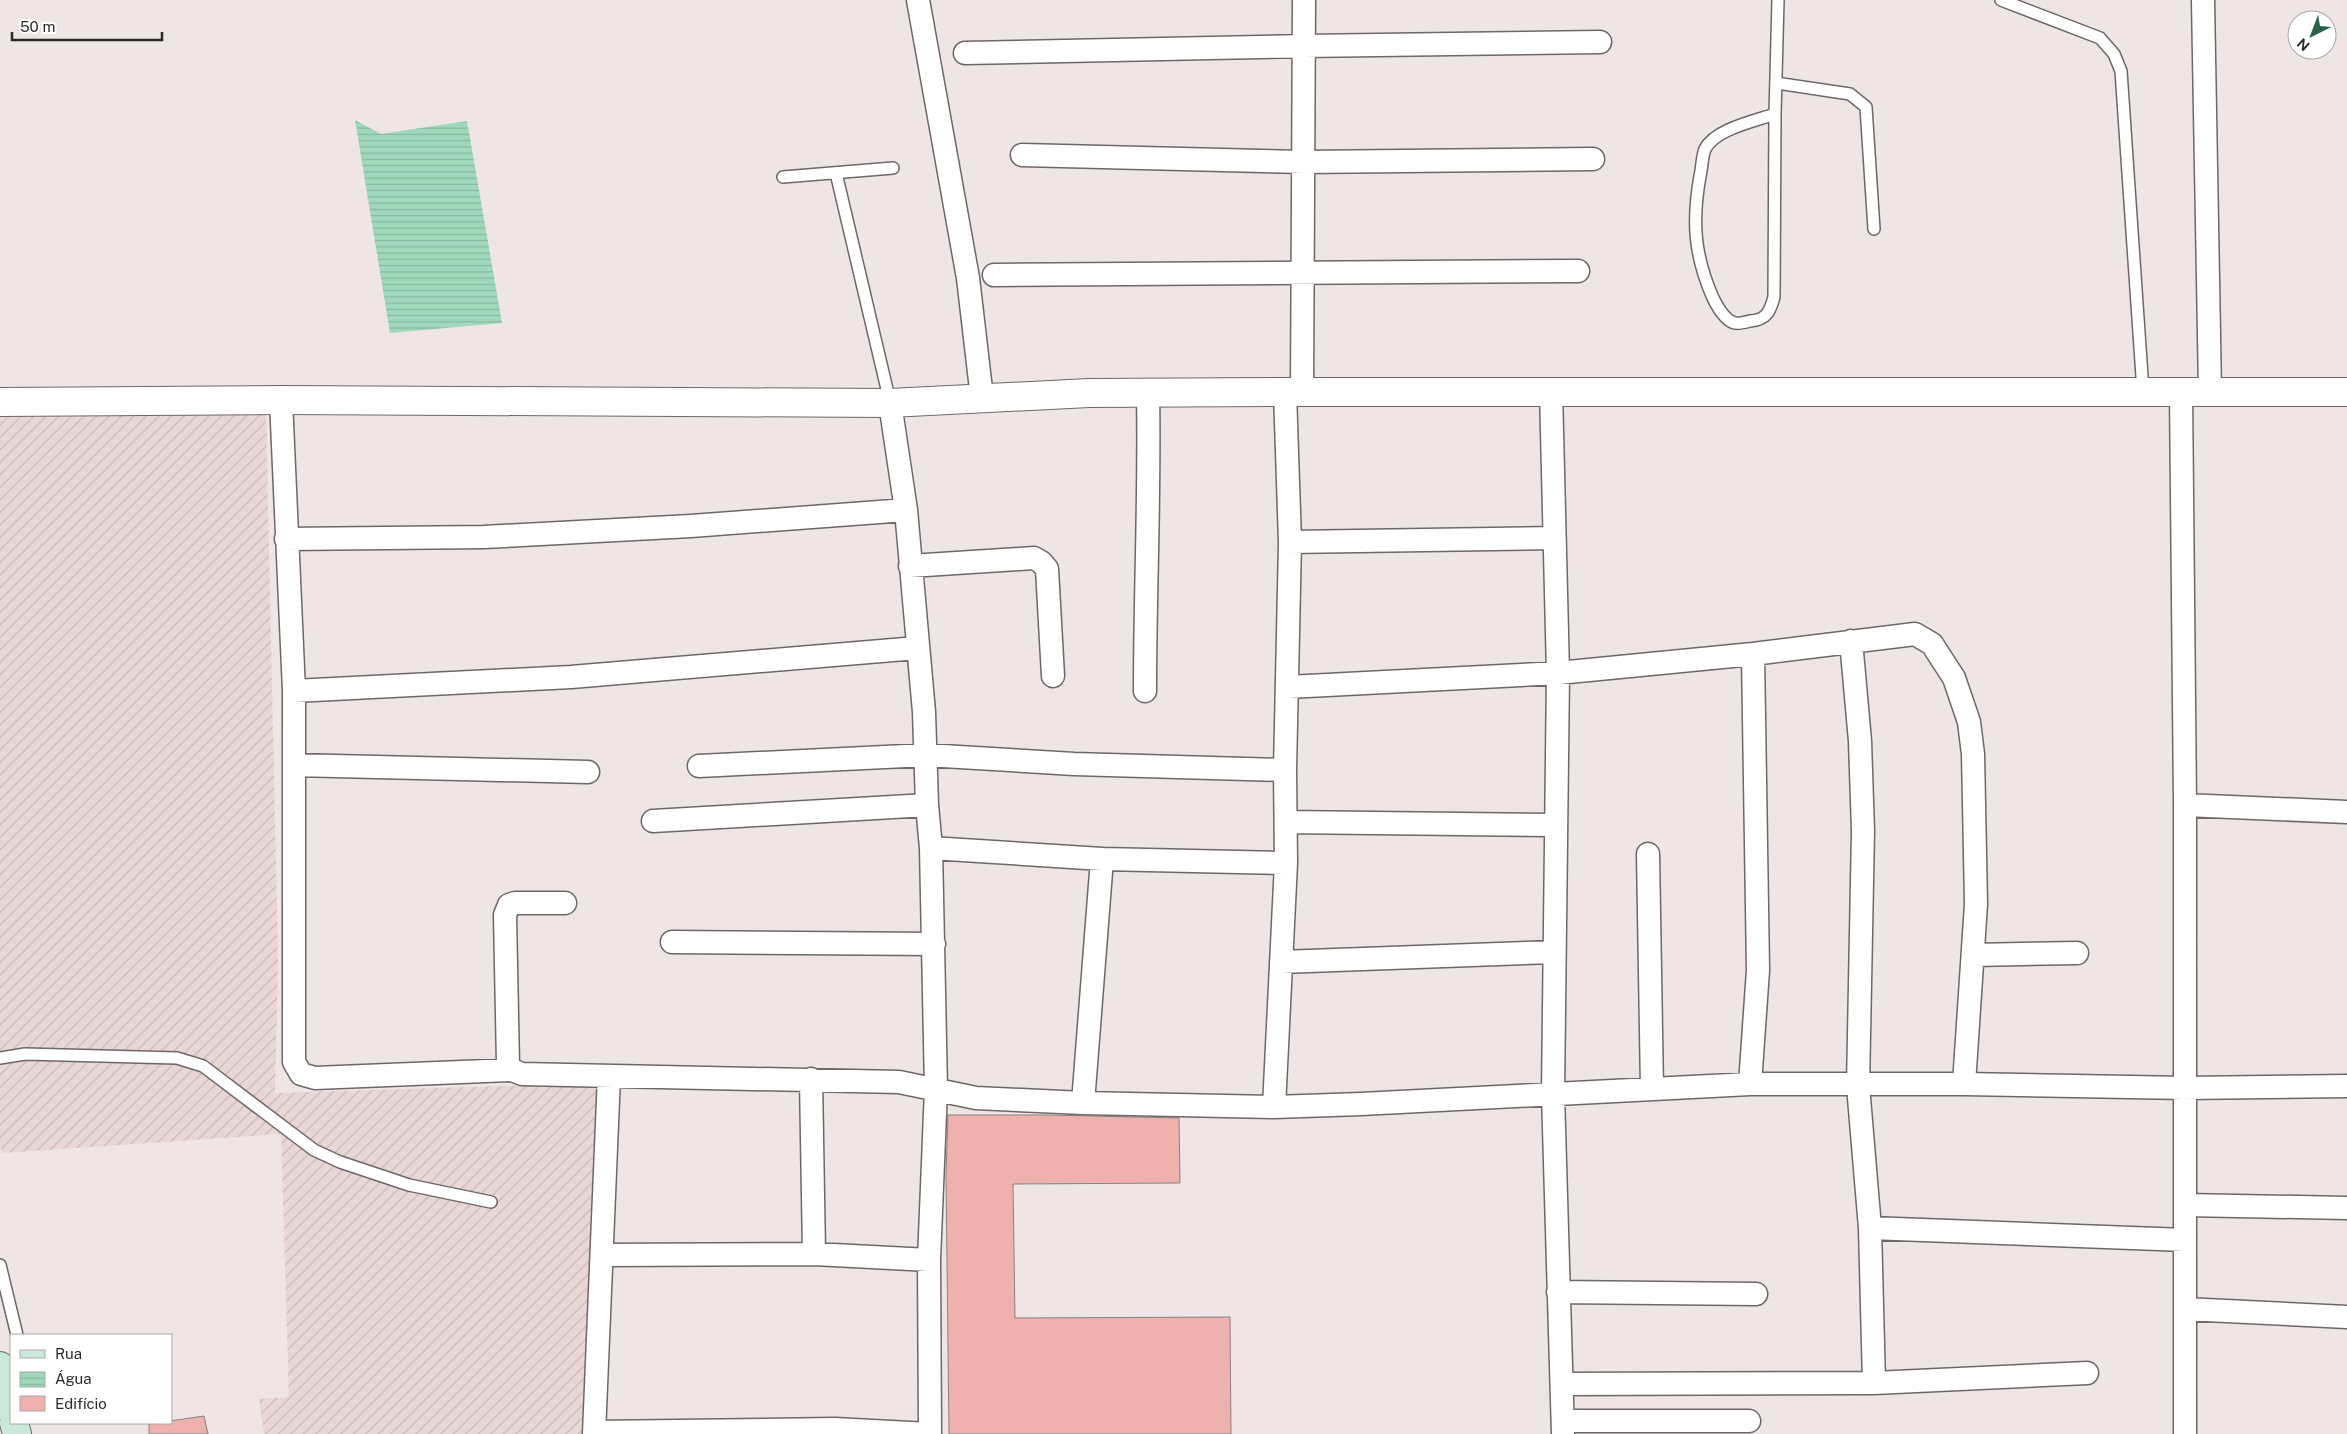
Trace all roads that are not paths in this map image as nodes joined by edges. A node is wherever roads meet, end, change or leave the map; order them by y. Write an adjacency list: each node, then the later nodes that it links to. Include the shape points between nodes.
1 (918, 0): 28 (street, via 968,278)
2 (1304, 0): 7 (street)
3 (1778, 0): 9 (lane)
4 (2001, 0): 22 (lane, via 2100,38 2114,54 2121,71)
5 (2203, 0): 24 (street)
6 (1600, 42): 7 (street)
7 (1304, 46): 8 (street); 13 (street)
8 (965, 53)
9 (1776, 83): 10 (lane); 17 (lane, via 1850,94 1866,107)
10 (1775, 114): 10 (lane, via 1774,297 1770,311 1760,321 1734,323 1717,306 1696,249 1695,205 1705,150 1732,128)
11 (1022, 155): 13 (street)
12 (1593, 159): 13 (street)
13 (1304, 162): 19 (street)
14 (893, 168): 15 (lane)
15 (836, 173): 16 (lane); 31 (lane)
16 (783, 177)
17 (1874, 229)
18 (1578, 271): 19 (street)
19 (1303, 274): 20 (street); 25 (street)
20 (994, 275)
21 (1550, 391): 22 (street); 25 (street); 33 (street)
22 (2144, 391): 23 (street)
23 (2181, 391): 24 (street); 51 (street)
24 (2210, 391): 26 (street)
25 (1294, 392): 27 (street); 35 (street)
26 (2347, 392)
27 (1148, 393): 28 (street); 44 (street, via 1150,482)
28 (982, 398): 31 (street)
29 (281, 400): 30 (street); 31 (street); 34 (street)
30 (0, 402)
31 (890, 403): 32 (street)
32 (906, 510): 34 (street, via 484,538); 36 (street)
33 (1553, 538): 35 (street); 40 (street)
34 (286, 539): 43 (street)
35 (1290, 542): 42 (street)
36 (910, 566): 38 (street); 41 (street, via 1034,558 1041,562 1047,569)
37 (1851, 641): 39 (street); 65 (street, via 1915,634 1932,644 1954,678 1969,722 1974,754); 73 (street, via 1860,741 1863,831)
38 (917, 648): 43 (street, via 571,678); 45 (street)
39 (1753, 654): 40 (street); 71 (street, via 1758,970)
40 (1558, 673): 42 (street); 55 (street)
41 (1053, 676)
42 (1288, 687): 48 (street)
43 (294, 691): 46 (street)
44 (1145, 691)
45 (926, 755): 47 (street); 48 (street, via 1074,764); 50 (street)
46 (294, 766): 49 (street); 68 (street, via 294,1062 301,1074 315,1078)
47 (699, 766)
48 (1285, 770): 54 (street)
49 (588, 772)
50 (927, 805): 53 (street); 56 (street)
51 (2185, 805): 52 (street); 75 (street)
52 (2347, 812)
53 (653, 821)
54 (1286, 822): 55 (street); 59 (street)
55 (1555, 825): 63 (street)
56 (931, 848): 58 (street); 62 (street)
57 (1648, 854): 76 (street)
58 (1102, 859): 59 (street); 79 (street)
59 (1286, 863): 66 (street)
60 (565, 904): 68 (street, via 515,903 506,908 508,1065)
61 (672, 942): 62 (street)
62 (934, 944): 77 (street)
63 (1553, 952): 66 (street); 78 (street)
64 (2077, 953): 65 (street)
65 (1973, 955): 72 (street)
66 (1281, 962): 80 (street)
67 (0, 1058): 81 (lane, via 34,1054 177,1058 203,1066 314,1150 340,1162 409,1184)
68 (512, 1070): 69 (street, via 522,1074)
69 (609, 1076): 70 (street); 86 (street)
70 (811, 1079): 77 (street, via 899,1082); 87 (street)
71 (1750, 1084): 73 (street); 76 (street)
72 (1964, 1084): 73 (street); 75 (street)
73 (1858, 1086): 84 (street)
74 (2347, 1086): 75 (street)
75 (2186, 1088): 82 (street)
76 (1652, 1089): 78 (street)
77 (936, 1090): 79 (street, via 976,1098); 88 (street)
78 (1553, 1094): 80 (street); 90 (street)
79 (1083, 1103): 80 (street)
80 (1274, 1106)
81 (490, 1202)
82 (2185, 1205): 83 (street); 85 (street)
83 (2347, 1208)
84 (1870, 1228): 85 (street); 97 (street)
85 (2185, 1240): 92 (street)
86 (602, 1254): 87 (street); 102 (street)
87 (814, 1254): 88 (street)
88 (929, 1260): 103 (street)
89 (0, 1265): 94 (lane)
90 (1558, 1292): 91 (street); 98 (street)
91 (1756, 1294)
92 (2185, 1309): 93 (street); 104 (street)
93 (2347, 1317)
94 (17, 1334)
95 (0, 1366): 99 (main road)
96 (2087, 1373): 97 (street)
97 (1874, 1383): 98 (street)
98 (1562, 1384): 101 (street)
99 (10, 1406)
100 (1749, 1421): 101 (street)
101 (1564, 1428)
102 (594, 1433): 103 (street, via 835,1429)
103 (929, 1434)
104 (2184, 1434)

